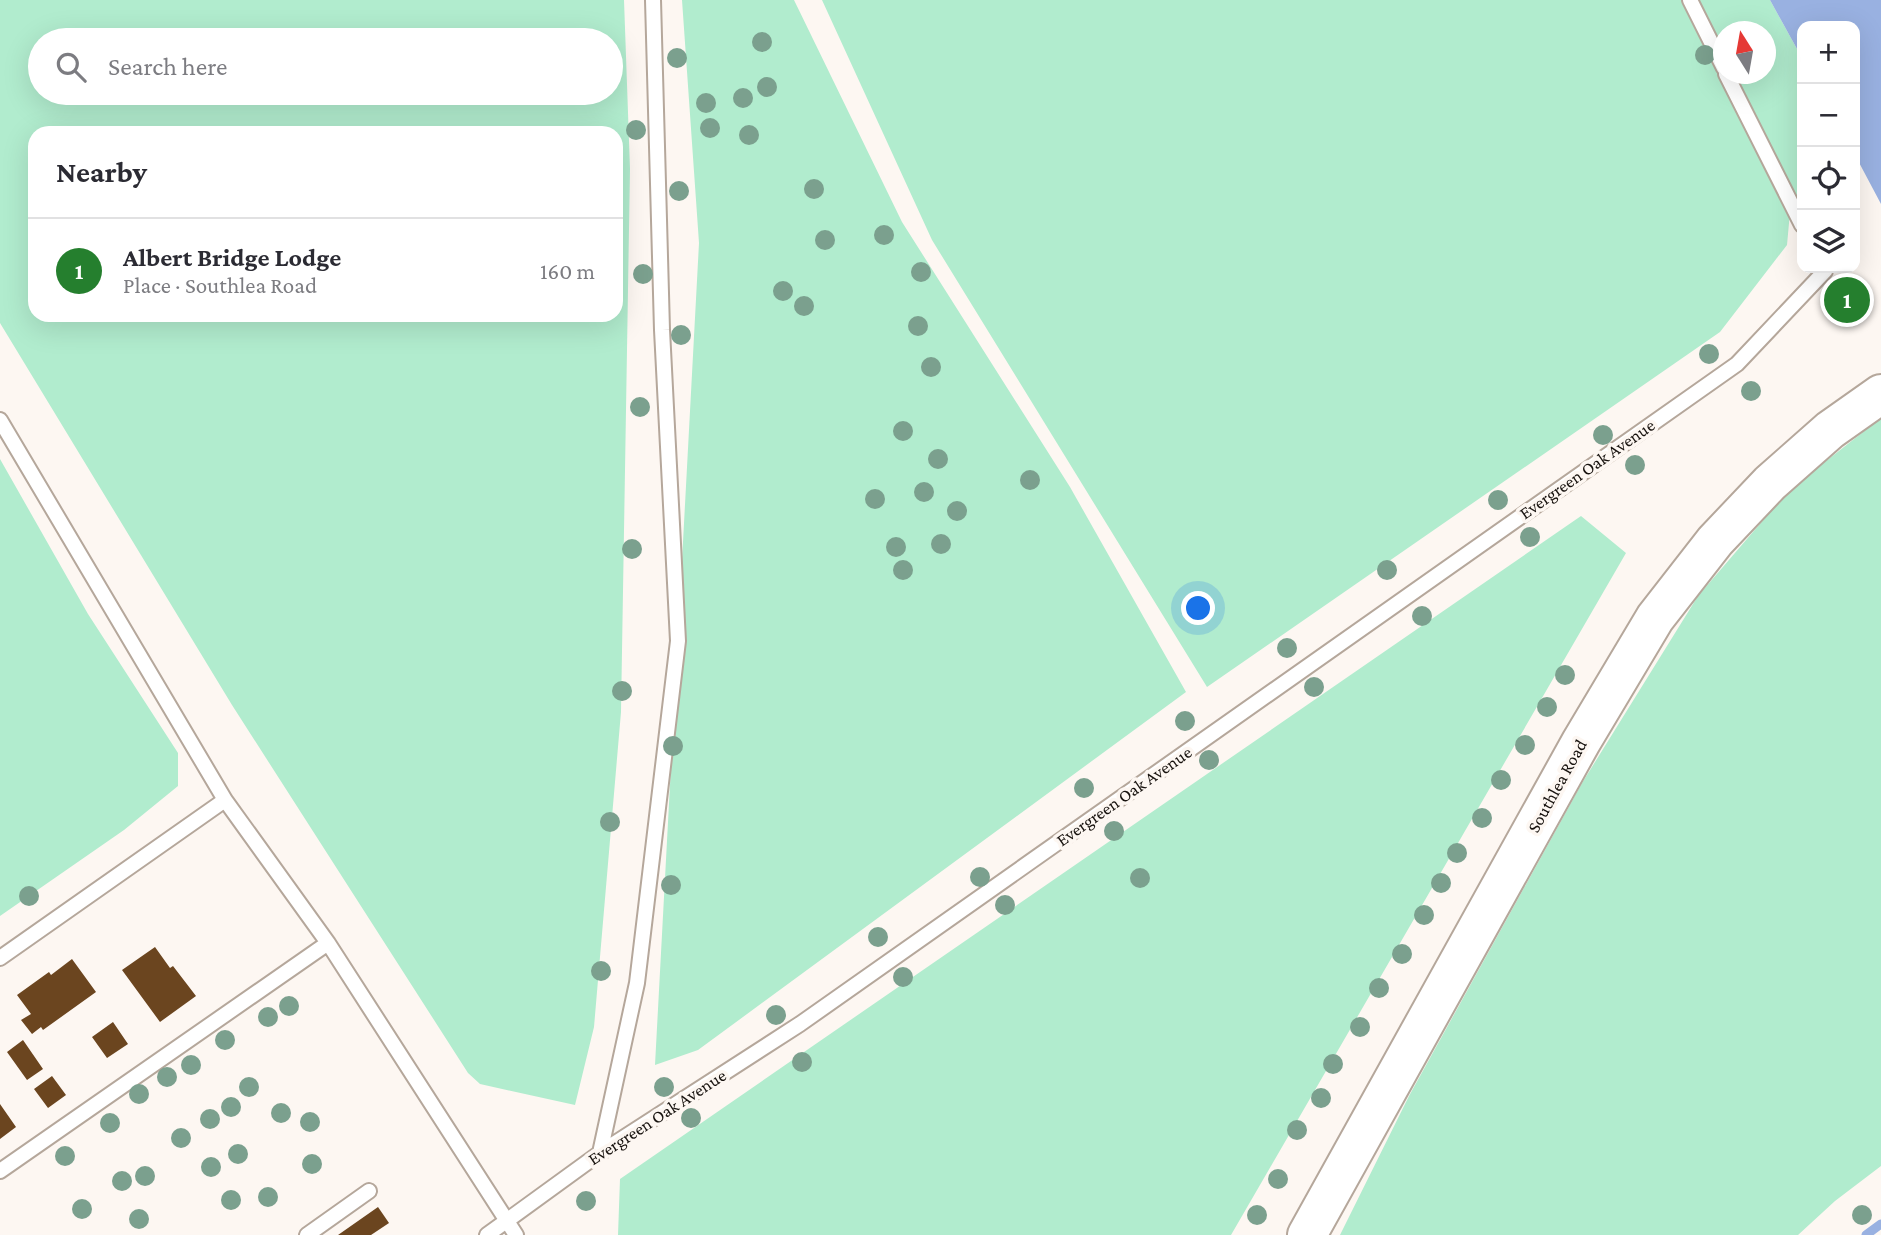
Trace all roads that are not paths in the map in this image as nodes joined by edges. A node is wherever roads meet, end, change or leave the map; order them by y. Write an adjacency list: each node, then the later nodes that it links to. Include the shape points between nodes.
1 (653, 0): 12 (lane, via 662,330 678,641 637,983)
2 (1690, 0): 3 (lane)
3 (1713, 46)
4 (1731, 84): 5 (lane)
5 (1797, 215)
6 (1823, 273): 12 (lane, Evergreen Oak Avenue, via 1737,364 800,1024)
7 (1881, 394): 19 (main road, Southlea Road, via 1770,482 1714,541 1655,618 1574,754)
8 (0, 420): 9 (lane)
9 (225, 800): 10 (lane); 11 (lane)
10 (328, 943): 13 (lane); 15 (lane)
11 (0, 958)
12 (600, 1153): 15 (lane, Evergreen Oak Avenue)
13 (0, 1171)
14 (369, 1191): 16 (lane)
15 (506, 1222): 17 (lane, Evergreen Oak Avenue); 18 (lane)
16 (307, 1235)
17 (487, 1235)
18 (516, 1235)
19 (1307, 1235)

